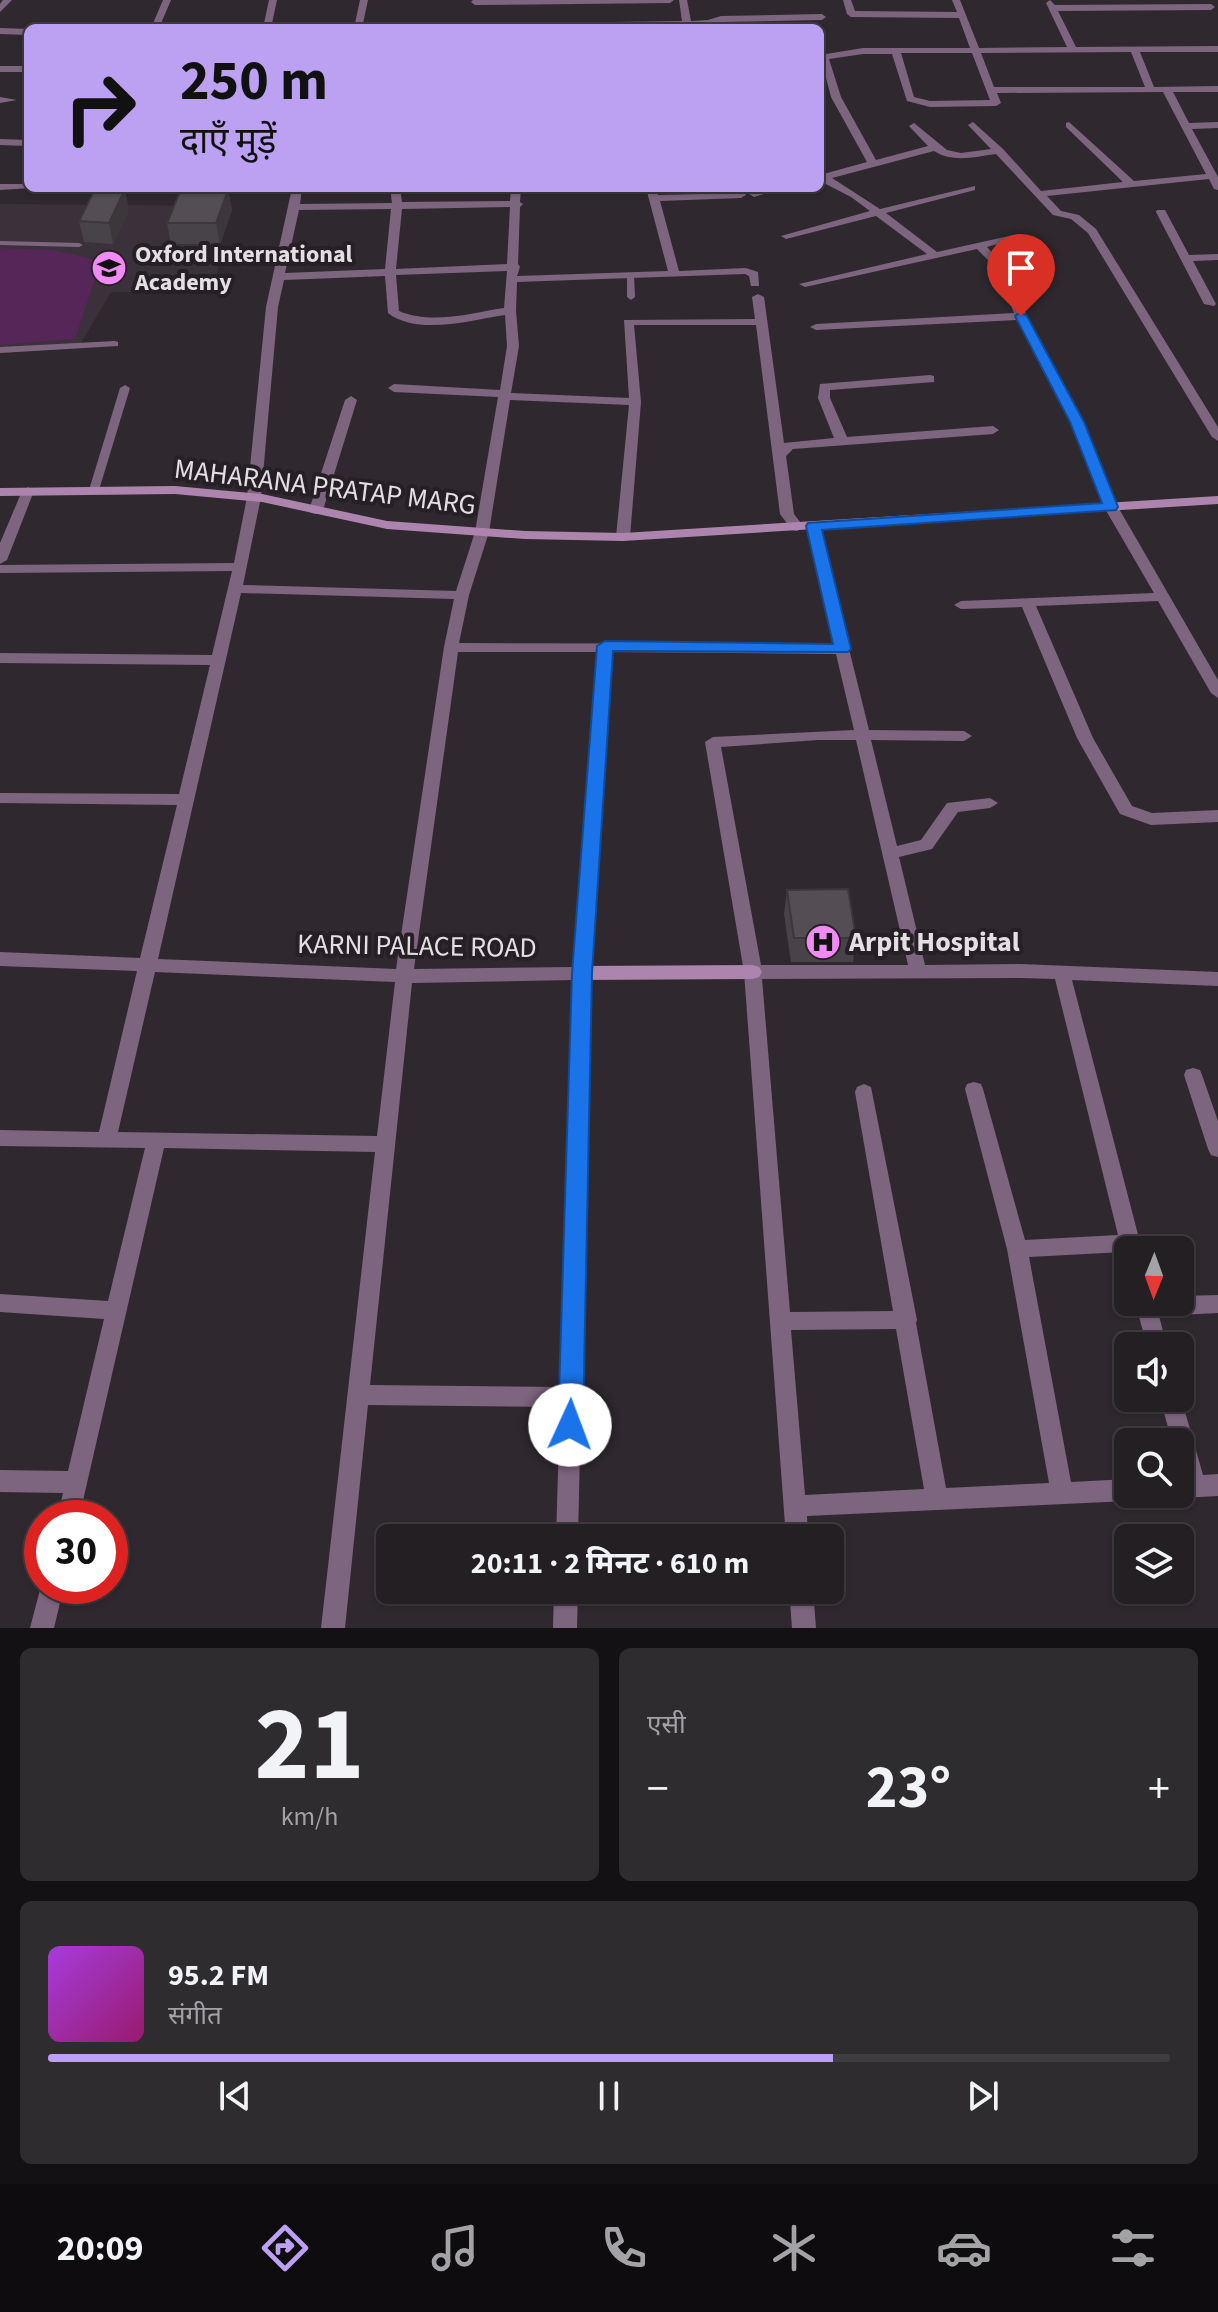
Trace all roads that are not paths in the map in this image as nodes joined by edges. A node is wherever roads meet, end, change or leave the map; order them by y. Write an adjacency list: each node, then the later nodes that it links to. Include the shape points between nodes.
1 (8, 0): 12 (street)
2 (167, 0): 17 (street)
3 (273, 0): 18 (street)
4 (364, 0): 19 (street)
5 (670, 0): 10 (street)
6 (683, 0): 16 (street)
7 (847, 0): 14 (street, via 846,14)
8 (956, 0): 14 (street)
9 (1199, 0): 13 (street)
10 (474, 1): 20 (street)
11 (1051, 4): 13 (street); 27 (street)
12 (0, 9)
13 (1214, 10)
14 (962, 15): 29 (street)
15 (822, 17): 23 (street, via 721,19)
16 (687, 23): 21 (street); 22 (street)
17 (157, 24)
18 (268, 24)
19 (359, 24)
20 (482, 24)
21 (636, 24)
22 (698, 24)
23 (711, 24)
24 (0, 31): 25 (street)
25 (24, 32)
26 (1134, 48): 27 (street); 28 (street); 37 (street)
27 (1072, 49): 29 (street)
28 (1218, 49)
29 (976, 50): 30 (street); 36 (street)
30 (896, 52): 31 (street); 36 (street, via 910,99 919,103 996,103)
31 (824, 58)
32 (824, 64): 50 (street)
33 (0, 69): 34 (street)
34 (24, 69)
35 (1218, 89): 38 (street)
36 (992, 90): 37 (street)
37 (1151, 90): 38 (street)
38 (1167, 90): 45 (street)
39 (0, 100): 40 (street)
40 (12, 100)
41 (973, 125): 49 (street)
42 (1069, 125): 55 (street)
43 (1218, 125): 45 (street)
44 (914, 126): 48 (street)
45 (1185, 126): 52 (street)
46 (0, 142): 47 (street)
47 (24, 143)
48 (933, 148): 49 (street, via 947,156); 50 (street)
49 (1000, 151): 66 (street)
50 (873, 164): 53 (street)
51 (1218, 165): 52 (street)
52 (1209, 170): 55 (street); 58 (street)
53 (824, 176)
54 (824, 178): 72 (street)
55 (1132, 185): 66 (street)
56 (0, 187): 57 (street)
57 (24, 187)
58 (1218, 187)
59 (971, 188): 72 (street)
60 (297, 192): 70 (street)
61 (395, 192): 69 (street)
62 (516, 192): 68 (street)
63 (762, 192): 65 (street)
64 (652, 193): 67 (street); 83 (street)
65 (754, 194)
66 (1038, 194): 102 (street, via 1057,213 1075,217 1092,231)
67 (741, 195)
68 (518, 204): 69 (street); 82 (street)
69 (397, 205): 70 (street); 81 (street)
70 (295, 207): 85 (street)
71 (1161, 212): 80 (street)
72 (879, 213): 73 (street); 78 (street)
73 (786, 236)
74 (1018, 237): 77 (street)
75 (0, 243): 76 (lane)
76 (79, 245)
77 (979, 245): 78 (street); 90 (street, via 1000,266)
78 (933, 253): 86 (street)
79 (1218, 257): 80 (street)
80 (1184, 258): 88 (street)
81 (390, 271): 82 (street); 85 (street); 89 (street, via 394,313 403,319)
82 (515, 273): 84 (street); 89 (street)
83 (674, 274): 84 (street); 92 (street, via 754,274)
84 (630, 276): 87 (lane)
85 (279, 277): 110 (street)
86 (805, 284)
87 (630, 302): 91 (street)
88 (1210, 304)
89 (510, 311): 99 (street, via 513,346)
90 (1021, 316): 93 (street); 112 (street, via 1077,422)
91 (628, 322): 92 (street); 101 (street)
92 (761, 322): 106 (street)
93 (816, 327)
94 (115, 344): 95 (lane)
95 (0, 350)
96 (930, 379): 105 (street, via 824,387)
97 (125, 388): 107 (lane)
98 (394, 388): 99 (street)
99 (504, 395): 101 (street); 115 (street)
100 (351, 400): 113 (street)
101 (635, 402): 116 (street)
102 (1211, 414): 104 (street)
103 (993, 430): 105 (street)
104 (1218, 437)
105 (842, 441): 106 (street, via 789,445)
106 (779, 455): 114 (street, via 787,514)
107 (94, 490): 108 (street, MAHARANA PRATAP MARG); 110 (street, MAHARANA PRATAP MARG)
108 (28, 491): 109 (street, MAHARANA PRATAP MARG); 117 (street)
109 (0, 492)
110 (254, 497): 113 (street, MAHARANA PRATAP MARG); 118 (street)
111 (1218, 500): 112 (street, MAHARANA PRATAP MARG)
112 (1111, 507): 114 (street, MAHARANA PRATAP MARG); 122 (street)
113 (316, 510): 115 (street, MAHARANA PRATAP MARG, via 387,525)
114 (805, 526): 116 (street, MAHARANA PRATAP MARG); 127 (street)
115 (482, 532): 116 (street, MAHARANA PRATAP MARG); 121 (street)
116 (623, 537)
117 (0, 560)
118 (240, 567): 119 (street); 120 (street)
119 (0, 569)
120 (233, 589): 121 (street); 129 (street)
121 (462, 595): 126 (street)
122 (1163, 597): 123 (street); 130 (street)
123 (1027, 602): 124 (street); 136 (street, via 1085,738 1126,810 1151,819)
124 (961, 605)
125 (605, 646): 126 (street); 127 (street); 142 (street)
126 (451, 647): 144 (street)
127 (843, 649): 131 (street)
128 (0, 658): 129 (street)
129 (219, 660): 134 (street)
130 (1218, 693)
131 (863, 736): 132 (street); 137 (street); 141 (street, via 713,742)
132 (964, 736)
133 (0, 798): 134 (street)
134 (185, 800): 139 (street)
135 (990, 803): 137 (street, via 953,807 926,845)
136 (1218, 816)
137 (891, 853): 140 (street)
138 (0, 959): 139 (street, KARNI PALACE ROAD)
139 (149, 966): 144 (street, KARNI PALACE ROAD); 150 (street)
140 (918, 971): 141 (street, KARNI PALACE ROAD); 143 (street, KARNI PALACE ROAD)
141 (753, 972): 142 (street, KARNI PALACE ROAD); 162 (street)
142 (582, 973): 144 (street, KARNI PALACE ROAD); 164 (street)
143 (1062, 973): 145 (street, KARNI PALACE ROAD); 154 (street)
144 (404, 976): 152 (street)
145 (1218, 979)
146 (1193, 1075): 153 (street)
147 (974, 1089): 156 (street)
148 (864, 1092): 161 (street)
149 (0, 1138): 150 (street)
150 (107, 1140): 151 (street)
151 (156, 1141): 152 (street); 160 (street)
152 (386, 1144): 163 (street)
153 (1218, 1149)
154 (1128, 1236)
155 (1114, 1246): 156 (street)
156 (1017, 1249): 170 (street)
157 (0, 1303): 160 (street)
158 (1194, 1304): 159 (street)
159 (1218, 1304)
160 (117, 1311): 166 (street)
161 (907, 1320): 162 (street); 171 (street)
162 (779, 1321): 173 (street)
163 (358, 1395): 164 (street); 180 (street)
164 (571, 1397): 174 (street)
165 (0, 1481): 166 (street)
166 (76, 1482): 172 (street)
167 (1218, 1485): 168 (street)
168 (1194, 1487)
169 (1114, 1491): 170 (street)
170 (1062, 1493): 171 (street)
171 (937, 1499): 173 (street)
172 (72, 1500)
173 (794, 1506): 175 (street)
174 (567, 1524)
175 (796, 1524)
176 (48, 1604): 179 (street)
177 (566, 1604): 181 (street)
178 (802, 1604): 182 (street)
179 (42, 1628)
180 (333, 1628)
181 (565, 1628)
182 (804, 1628)

